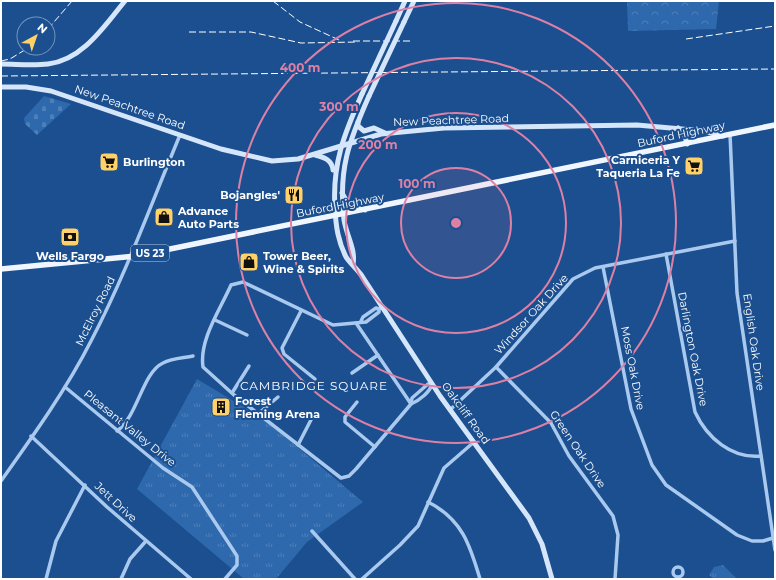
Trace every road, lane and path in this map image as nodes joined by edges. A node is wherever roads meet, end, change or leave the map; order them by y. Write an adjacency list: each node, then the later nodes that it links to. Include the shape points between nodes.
1 (125, 1): 4 (street, via 84,48 64,60 49,64)
2 (405, 1): 17 (street, Oakcliff Road, bridge)
3 (414, 1): 6 (street, Oakcliff Road, bridge)
4 (1, 64)
5 (1, 87): 13 (street, New Peachtree Road, via 51,91)
6 (358, 121): 11 (street, via 361,130 374,128); 15 (street, Oakcliff Road)
7 (775, 125): 8 (main road, Buford Highway / US 23)
8 (764, 127): 10 (main road); 12 (main road, Buford Highway / US 23)
9 (678, 128): 11 (street, New Peachtree Road, via 637,125 444,128); 14 (street, New Peachtree Road); 16 (street, via 685,136)
10 (775, 129)
11 (386, 133): 15 (street, New Peachtree Road)
12 (730, 134): 14 (main road, Buford Highway / US 23); 24 (street, English Oak Drive)
13 (180, 135): 18 (street, New Peachtree Road, via 234,153 272,161); 26 (street, McElroy Road)
14 (723, 136): 16 (main road, Buford Highway / US 23)
15 (350, 144): 17 (street, New Peachtree Road); 20 (street, Oakcliff Road, via 341,179)
16 (687, 144): 21 (main road, Buford Highway / US 23)
17 (340, 147): 18 (street, New Peachtree Road); 19 (street, Oakcliff Road)
18 (314, 155): 19 (street, via 329,160 333,165)
19 (334, 177): 23 (street, Oakcliff Road)
20 (341, 192): 21 (street, via 347,202); 22 (street, Oakcliff Road)
21 (366, 210): 22 (main road, Buford Highway / US 23)
22 (343, 215): 23 (main road, Buford Highway / US 23); 27 (street, Oakcliff Road, via 355,257)
23 (335, 216): 26 (main road, Buford Highway / US 23); 27 (street, Oakcliff Road, via 339,241 347,258)
24 (735, 241): 25 (street, Windsor Oak Drive); 55 (street, English Oak Drive, via 741,324)
25 (666, 254): 28 (street, Windsor Oak Drive); 55 (street, Darlington Oak Drive, via 695,412 701,424 720,443 742,456)
26 (131, 256): 29 (main road, Buford Highway / US 23); 42 (street, McElroy Road, via 91,341)
27 (353, 264): 30 (street, Oakcliff Road)
28 (604, 267): 38 (street, Windsor Oak Drive, via 585,272 566,286); 60 (street, Moss Oak Drive, via 631,409 652,465 666,485 737,535 752,541)
29 (1, 269)
30 (380, 308): 33 (street, via 376,308); 41 (street, Oakcliff Road)
31 (301, 311): 32 (street, via 243,282 231,285); 33 (street, via 333,325); 40 (street, via 282,348 284,354)
32 (215, 320): 34 (street); 43 (street, via 206,339 201,359 202,368)
33 (356, 323): 35 (street)
34 (247, 335)
35 (378, 355): 39 (street); 46 (street)
36 (193, 356): 50 (street, via 163,362 154,371 133,411)
37 (248, 366): 43 (street)
38 (496, 367): 47 (street, Windsor Oak Drive); 71 (street, Green Oak Drive, via 551,423 569,456 614,516 618,535)
39 (352, 373)
40 (315, 379)
41 (432, 384): 46 (street, via 428,384 412,398); 47 (street, Oakcliff Road)
42 (65, 387): 50 (street, Pleasant Valley Drive); 51 (street, McElroy Road)
43 (232, 393): 48 (street)
44 (278, 397): 48 (street)
45 (356, 402): 54 (street, via 345,422)
46 (411, 404): 54 (street)
47 (451, 409): 52 (street, Oakcliff Road)
48 (259, 413): 53 (street)
49 (314, 414): 53 (street)
50 (117, 431): 66 (street, Pleasant Valley Drive, via 163,468 192,487 238,560)
51 (31, 436): 56 (street, McElroy Road); 57 (street, Jett Drive)
52 (474, 442): 58 (street, via 444,468); 70 (street, Oakcliff Road, via 529,518 542,544)
53 (298, 445): 54 (street, via 341,478 356,470)
54 (375, 447)
55 (761, 456): 60 (street, English Oak Drive)
56 (1, 481)
57 (85, 485): 61 (street, Jett Drive); 63 (street, via 56,541)
58 (428, 502): 68 (street, via 418,526); 69 (street, via 448,514 464,535)
59 (312, 531): 67 (street)
60 (773, 538): 62 (street, English Oak Drive)
61 (146, 541): 64 (street, via 130,559); 65 (street, Jett Drive)
62 (775, 550)
63 (46, 579)
64 (120, 579)
65 (191, 579)
66 (225, 579)
67 (355, 579)
68 (362, 579)
69 (480, 579)
70 (552, 579)
71 (615, 579)

